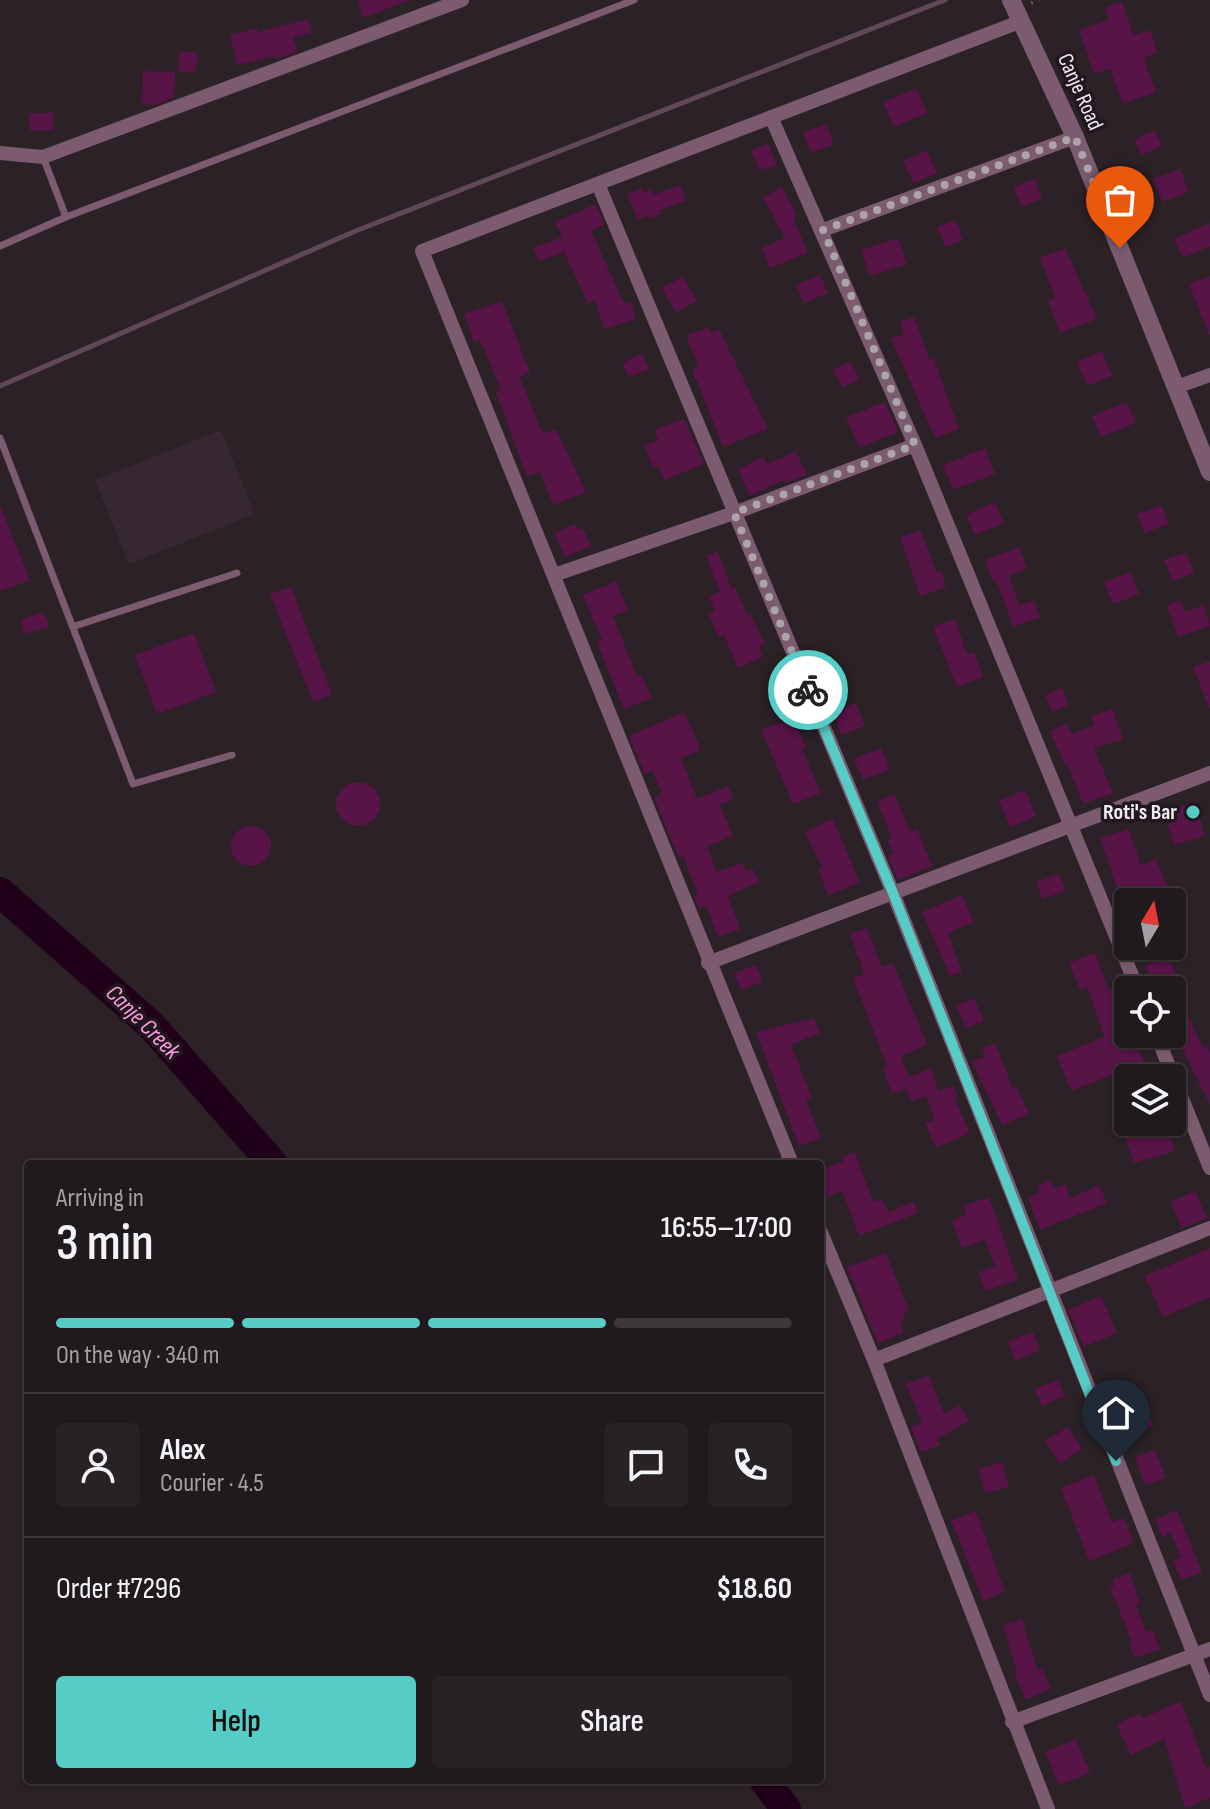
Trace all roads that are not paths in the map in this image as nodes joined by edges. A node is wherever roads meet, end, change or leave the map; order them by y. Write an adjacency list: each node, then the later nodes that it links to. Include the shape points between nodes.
1 (462, 0): 8 (street)
2 (634, 0): 10 (lane)
3 (1011, 0): 4 (street, Canje Road)
4 (1022, 21): 5 (street); 6 (street, Canje Road)
5 (771, 117): 9 (street); 11 (street)
6 (1075, 137): 11 (street); 14 (street, Canje Road)
7 (0, 153): 8 (street)
8 (43, 157): 10 (lane)
9 (598, 184): 18 (street); 20 (street, via 422,251)
10 (66, 217): 12 (lane)
11 (823, 230): 16 (street)
12 (0, 246)
13 (1210, 375): 14 (street)
14 (1176, 387): 17 (street, Canje Road)
15 (0, 438): 21 (lane)
16 (915, 445): 18 (street); 24 (street)
17 (1210, 472)
18 (734, 513): 20 (street); 25 (street)
19 (237, 573): 21 (lane)
20 (554, 575): 26 (street)
21 (75, 626): 22 (lane, via 133,784)
22 (232, 755)
23 (1210, 773): 24 (street)
24 (1072, 827): 25 (street); 27 (street)
25 (893, 893): 26 (street); 33 (street)
26 (708, 963): 29 (street)
27 (1132, 976)
28 (1162, 1048): 30 (street)
29 (790, 1160)
30 (1210, 1168)
31 (1210, 1228): 33 (street)
32 (824, 1240): 34 (street)
33 (1049, 1294): 34 (street); 36 (street)
34 (874, 1360): 38 (street)
35 (1210, 1649): 36 (street)
36 (1194, 1655): 37 (street); 38 (street)
37 (1210, 1695)
38 (1012, 1722): 39 (street)
39 (1048, 1809)

